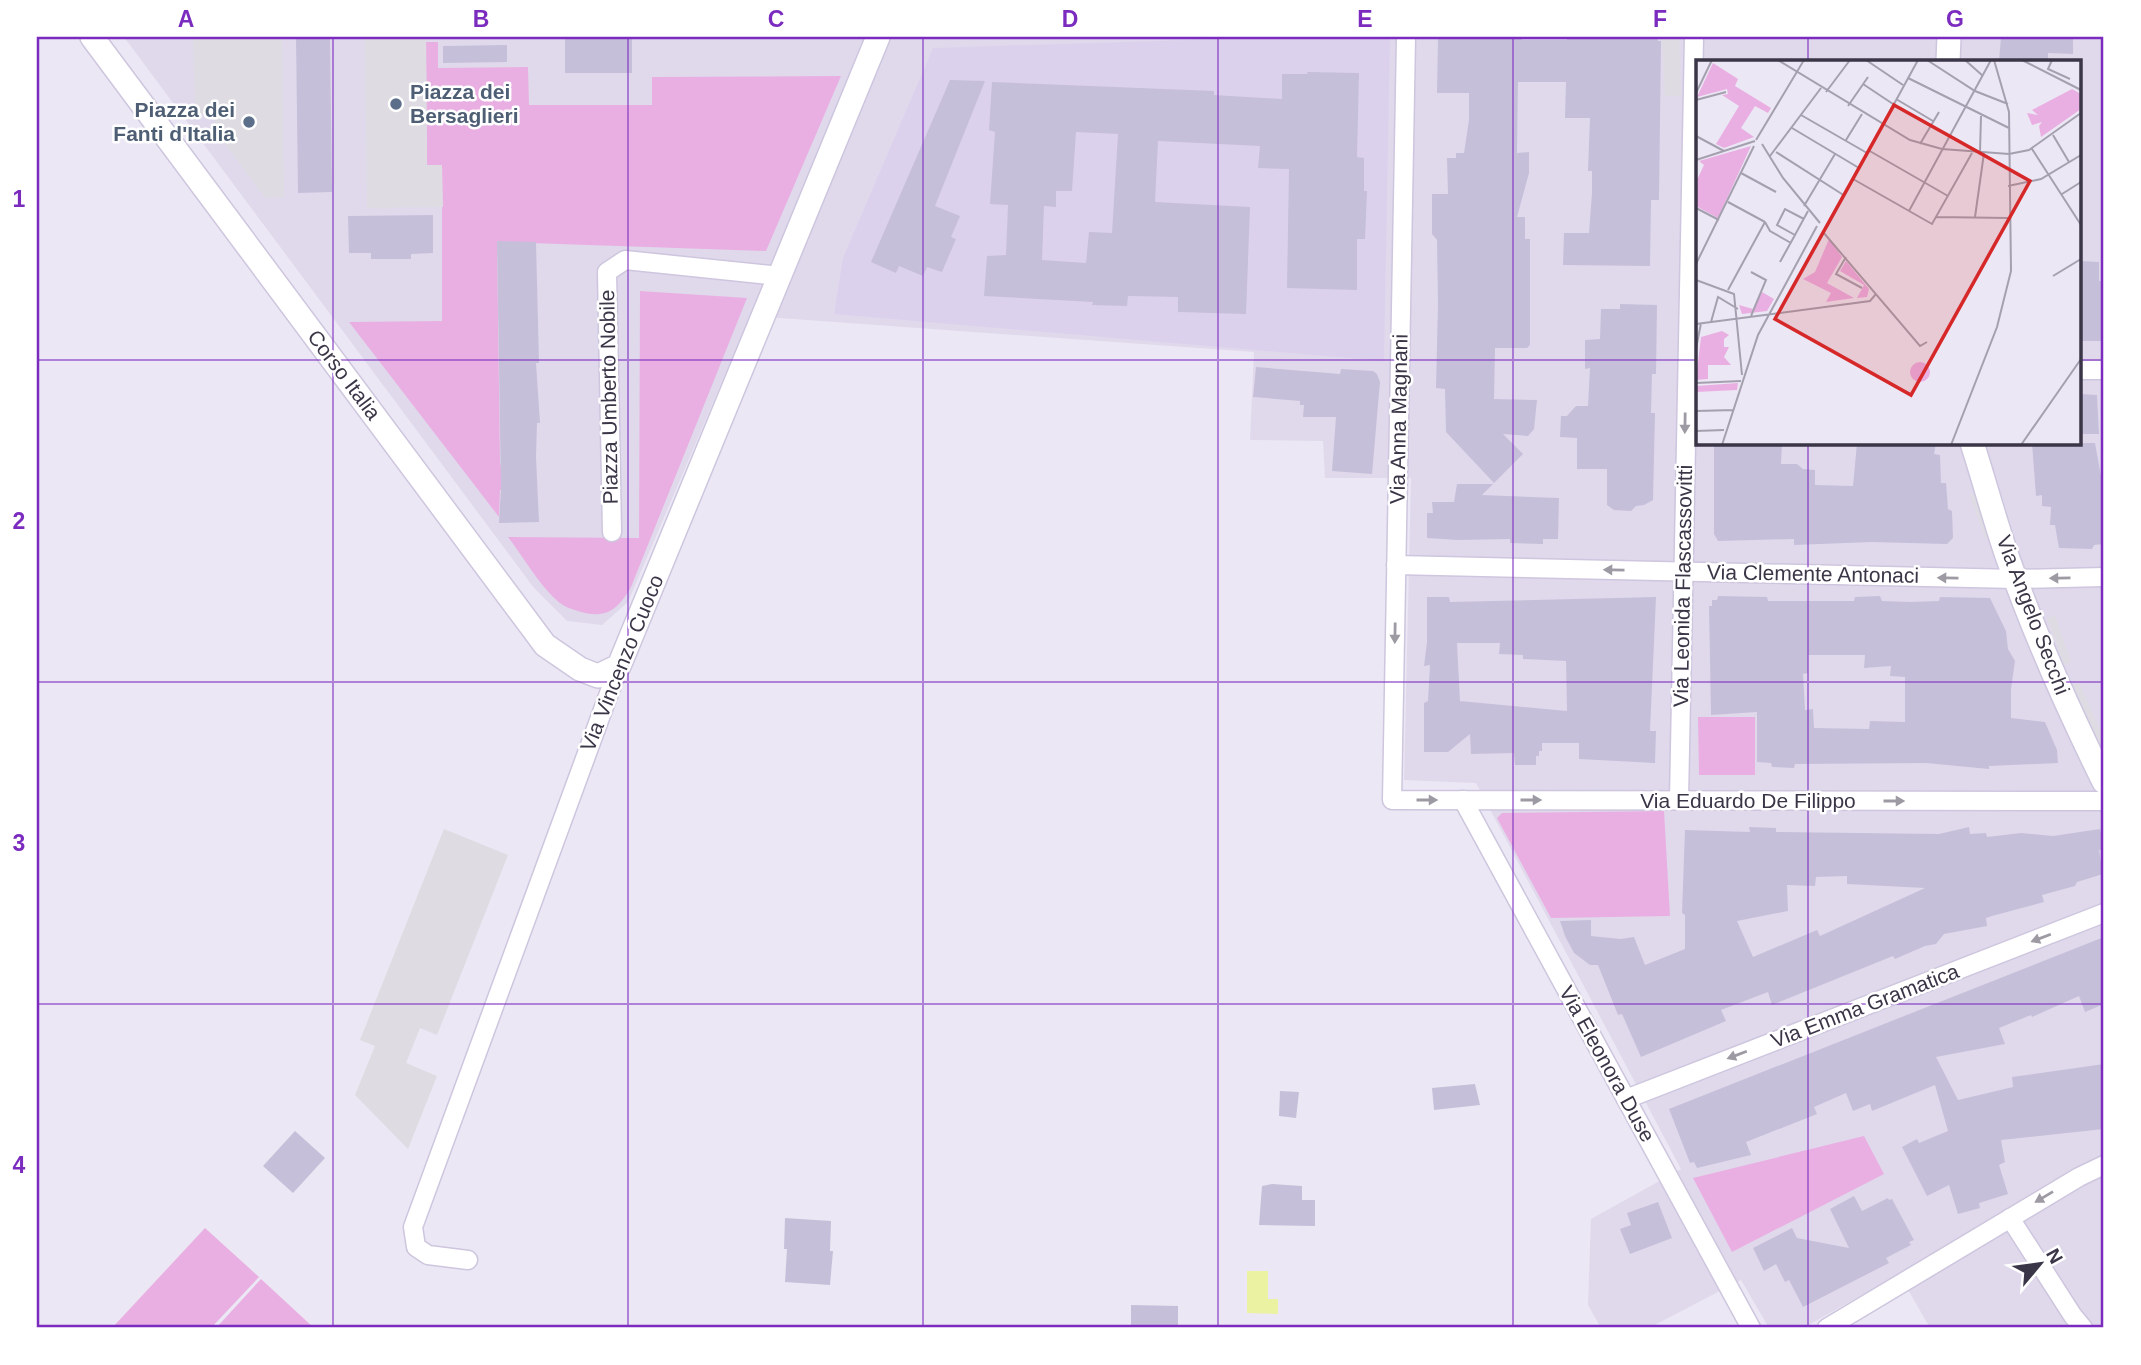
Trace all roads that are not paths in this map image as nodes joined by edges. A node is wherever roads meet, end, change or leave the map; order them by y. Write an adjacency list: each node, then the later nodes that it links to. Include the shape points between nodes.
1 (92, 37): 16 (street, Corso Italia, via 545,645 598,676)
2 (878, 37): 7 (street, Via Vincenzo Cuoco)
3 (1406, 37): 12 (street, Via Anna Magnani)
4 (1694, 37): 13 (street, Via Leonida Flascassovitti, one-way to 13)
5 (1949, 37): 6 (street)
6 (1948, 60)
7 (780, 276): 11 (street, Piazza Umberto Nobile, via 625,260 607,272); 16 (street, Via Vincenzo Cuoco)
8 (2082, 370): 9 (street)
9 (2104, 370)
10 (1972, 444): 15 (street, Via Angelo Secchi)
11 (612, 531)
12 (1396, 565): 13 (street, Via Clemente Antonaci, one-way to 12); 18 (street, Via Anna Magnani, one-way to 18)
13 (1682, 571): 15 (street, Via Clemente Antonaci, one-way to 13); 20 (street, Via Leonida Flascassovitti)
14 (2104, 577): 15 (street, Via Clemente Antonaci, one-way to 15)
15 (2016, 579): 17 (street, Via Angelo Secchi)
16 (619, 666): 26 (street, Via Vincenzo Cuoco, via 412,1227 415,1247 428,1255)
17 (2104, 782)
18 (1392, 800): 19 (street, Via Eduardo De Filippo, one-way to 19)
19 (1463, 800): 20 (street, Via Eduardo De Filippo, one-way to 20); 23 (street, Via Eleonora Duse)
20 (1679, 800): 21 (street, Via Eduardo De Filippo, one-way to 21)
21 (2104, 802)
22 (2104, 913): 23 (street, Via Emma Gramatica, one-way to 23)
23 (1626, 1099): 27 (street, Via Eleonora Duse)
24 (2104, 1165): 25 (street, one-way to 25)
25 (2010, 1218): 28 (street); 29 (street)
26 (468, 1260)
27 (1751, 1328)
28 (1827, 1328)
29 (2083, 1328)

